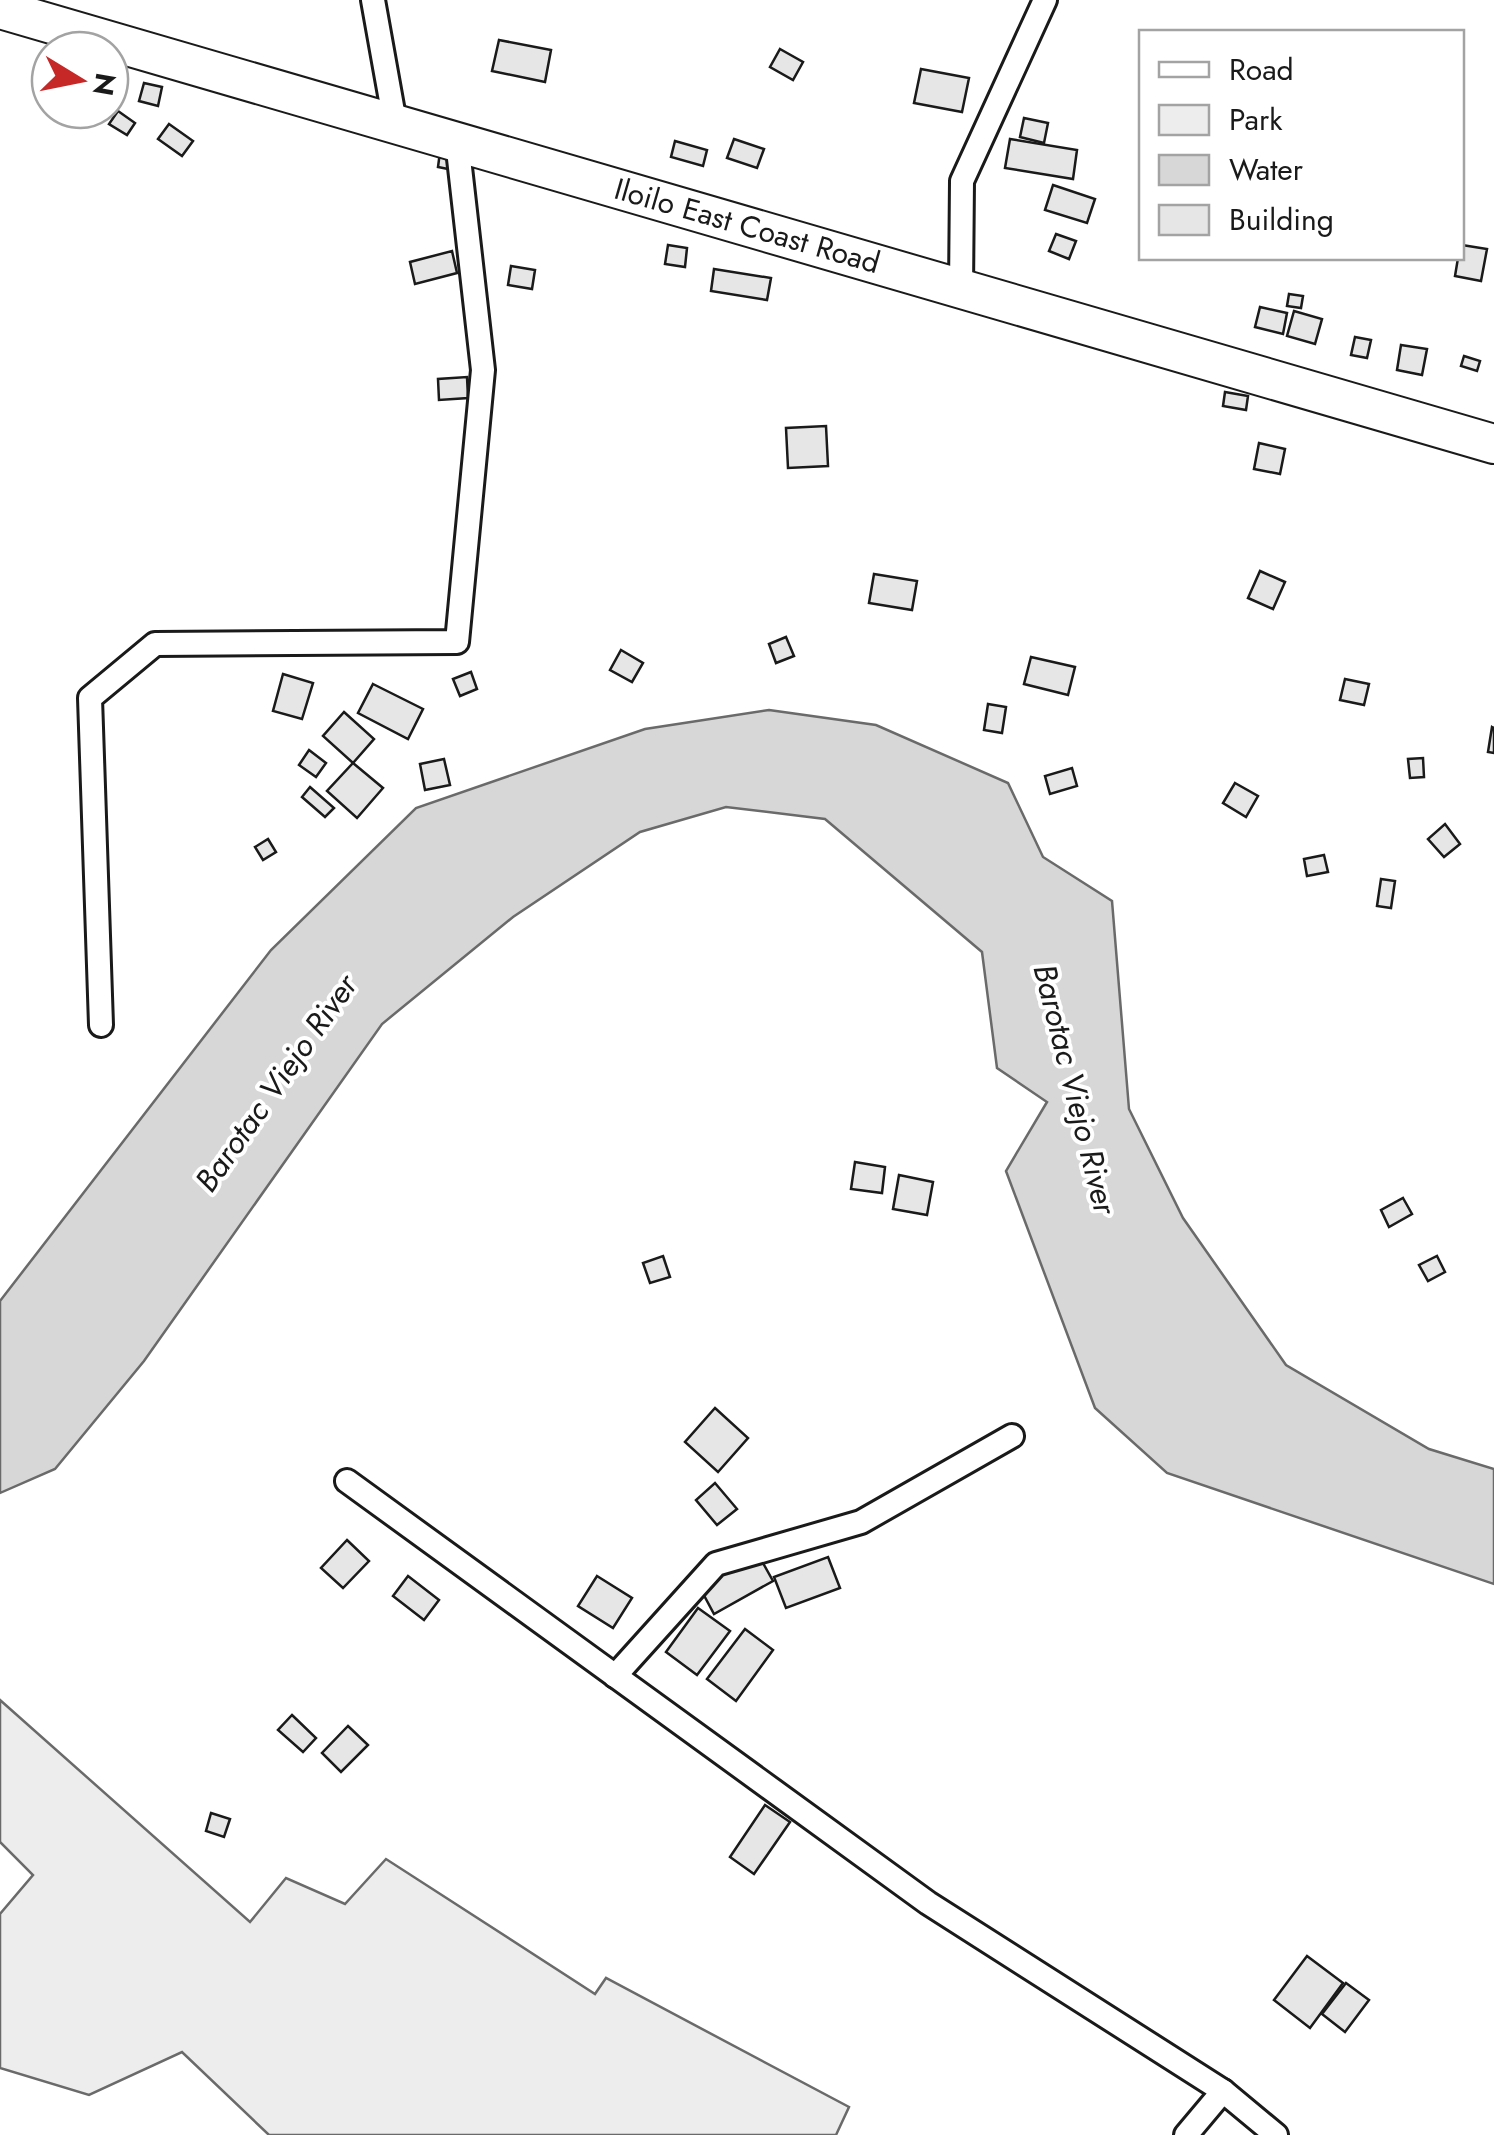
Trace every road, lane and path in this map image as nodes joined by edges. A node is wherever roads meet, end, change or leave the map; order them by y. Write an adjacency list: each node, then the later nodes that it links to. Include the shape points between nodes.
1 (373, 0): 4 (street)
2 (1044, 0): 6 (street, via 962,180)
3 (0, 8): 4 (main road, Iloilo East Coast Road)
4 (395, 123): 5 (main road, Iloilo East Coast Road)
5 (458, 141): 6 (main road, Iloilo East Coast Road); 8 (street, via 483,370 457,642 156,644 90,698)
6 (961, 288): 7 (main road, Iloilo East Coast Road)
7 (1494, 444)
8 (101, 1025)
9 (1012, 1436): 11 (street, via 861,1522 716,1564)
10 (347, 1481): 11 (street)
11 (616, 1676): 12 (street, via 928,1903)
12 (1222, 2090): 13 (street); 14 (street)
13 (1186, 2135)
14 (1276, 2135)

